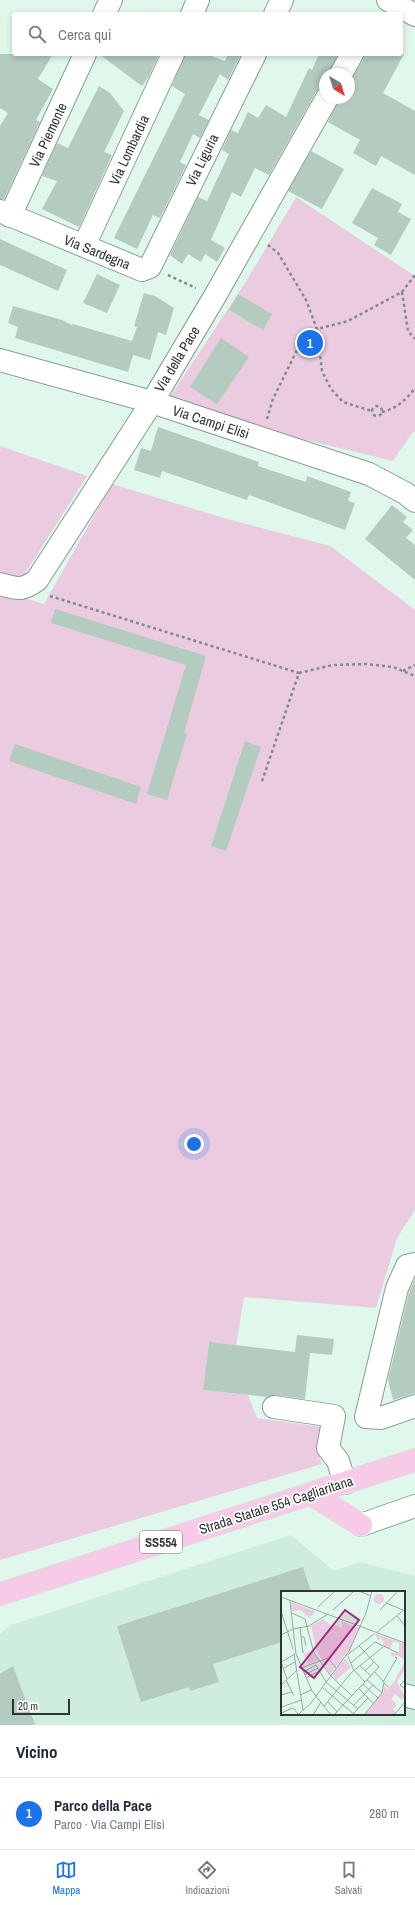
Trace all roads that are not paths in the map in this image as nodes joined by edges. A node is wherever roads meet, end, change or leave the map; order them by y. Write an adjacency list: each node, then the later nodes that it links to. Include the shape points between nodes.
1 (111, 0): 6 (street)
2 (198, 0): 7 (street)
3 (282, 0): 8 (street)
4 (383, 0): 9 (street)
5 (388, 0): 10 (street)
6 (105, 12)
7 (193, 12)
8 (276, 12)
9 (376, 12)
10 (415, 15)
11 (85, 56): 17 (street, Via Piemonte)
12 (172, 56): 18 (street, Via Lombardia)
13 (254, 56): 19 (street, Via Liguria)
14 (351, 56): 15 (street)
15 (344, 68)
16 (324, 104): 21 (street, Via della Pace)
17 (5, 214): 18 (street, Via Sardegna)
18 (84, 246): 19 (street, Via Sardegna, via 142,270)
19 (150, 267)
20 (0, 360): 21 (street, Via Campi Elisi)
21 (152, 402): 22 (street, Via Campi Elisi, via 369,474); 23 (street, Via della Pace, via 37,580 26,588)
22 (415, 501)
23 (0, 584)
24 (415, 1264): 25 (street, via 407,1266 397,1288 366,1416 381,1418)
25 (415, 1406)
26 (274, 1408): 28 (street, via 334,1416 328,1448 338,1461)
27 (415, 1460): 28 (main road, Strada Statale 554 Cagliaritana / SS554)
28 (345, 1483): 29 (main road, Strada Statale 554 Cagliaritana / SS554)
29 (311, 1494): 31 (main road); 32 (main road, Strada Statale 554 Cagliaritana / SS554)
30 (415, 1506): 31 (street)
31 (361, 1525)
32 (3, 1593)
33 (405, 1696): 34 (street)
34 (415, 1698)

